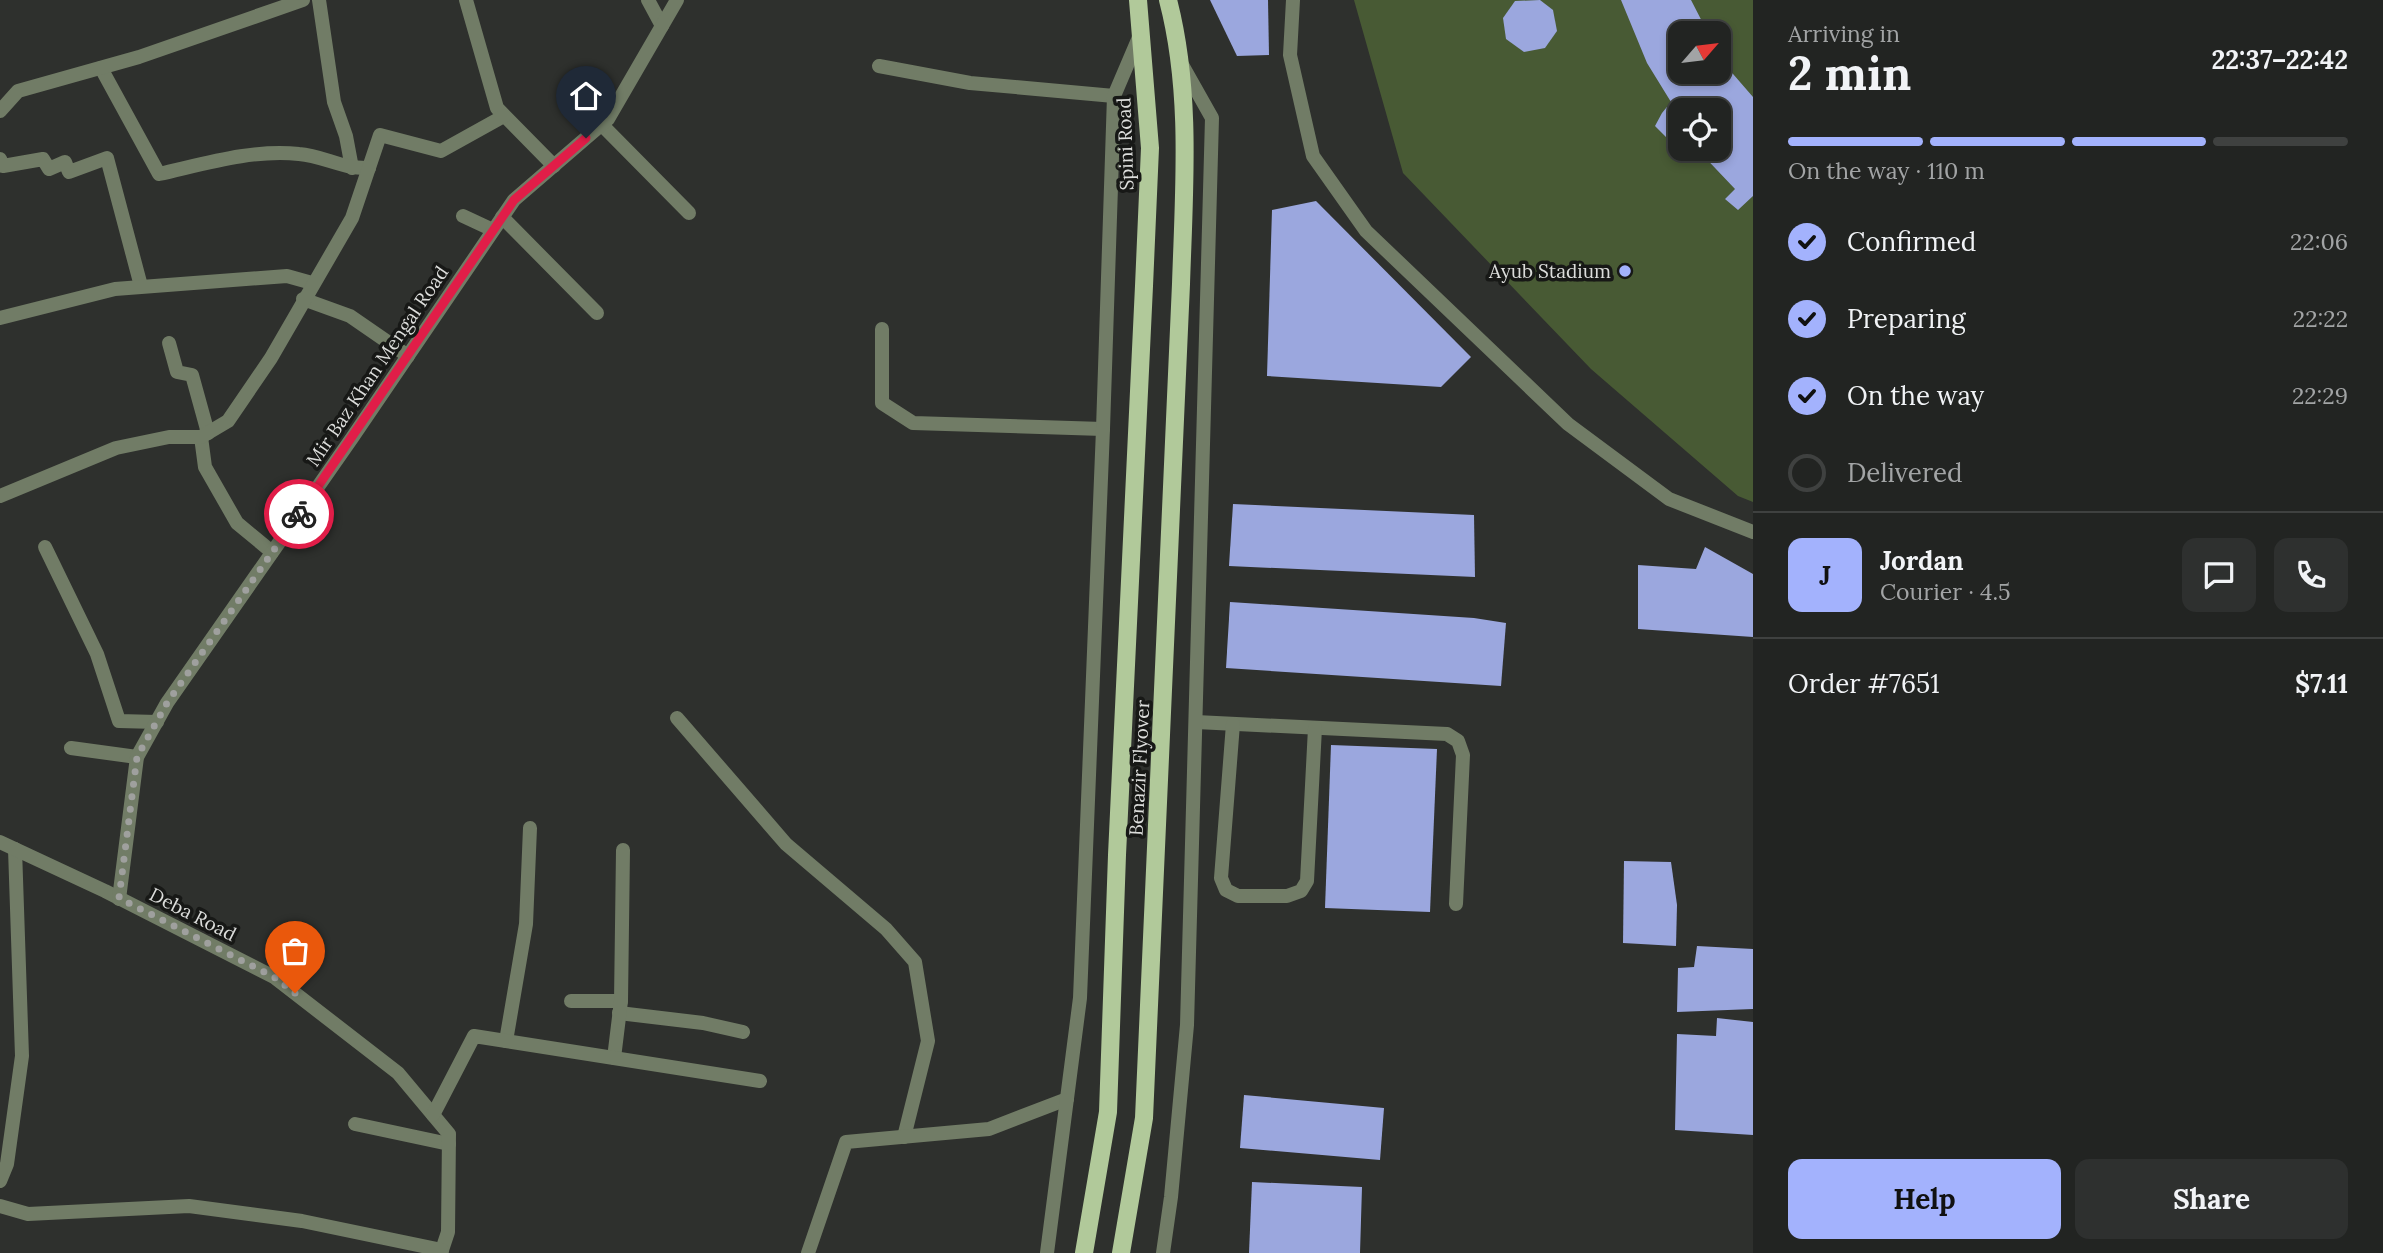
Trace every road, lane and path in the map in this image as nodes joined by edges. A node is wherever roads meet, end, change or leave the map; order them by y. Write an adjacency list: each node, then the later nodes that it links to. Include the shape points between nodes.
1 (303, 0): 13 (street)
2 (319, 0): 20 (street, via 334,103)
3 (466, 0): 16 (street, via 497,108)
4 (648, 0): 9 (street)
5 (677, 0): 9 (street, Mir Baz Khan Mengal Road)
6 (1138, 0): 10 (main road, Spini Road)
7 (1168, 0): 11 (main road)
8 (1293, 0): 38 (street, via 1290,55 1313,156 1366,231 1568,424 1669,499)
9 (662, 26): 17 (street, Mir Baz Khan Mengal Road)
10 (1140, 35): 14 (street); 28 (main road, Spini Road, via 1150,148)
11 (1179, 58): 43 (street, via 1212,118); 71 (main road, Benazir Flyover, via 1185,150 1181,284 1144,1118)
12 (879, 66): 14 (street, via 970,82)
13 (101, 68): 15 (street, via 18,91); 20 (street, via 159,174 258,154 301,154)
14 (1114, 96): 35 (street)
15 (0, 111)
16 (504, 116): 19 (street); 21 (street, via 441,151 380,135)
17 (602, 125): 19 (street, Mir Baz Khan Mengal Road); 22 (street)
18 (0, 159): 27 (street, via 3,166 43,159 48,169 65,162 69,172 107,159)
19 (554, 166): 24 (street, Mir Baz Khan Mengal Road, via 514,200)
20 (352, 168): 21 (street)
21 (369, 168): 26 (street, via 352,218)
22 (689, 213)
23 (463, 215): 25 (street)
24 (502, 217): 25 (street, Mir Baz Khan Mengal Road); 30 (street)
25 (493, 230): 34 (street, Mir Baz Khan Mengal Road)
26 (312, 283): 27 (street, via 287,276); 29 (street)
27 (141, 286): 31 (street)
28 (1144, 286): 70 (main road, Benazir Flyover, via 1108,1112)
29 (303, 299): 34 (street, via 351,316); 36 (street, via 271,358 228,421)
30 (597, 313)
31 (0, 318)
32 (882, 329): 35 (street, via 883,403 913,422)
33 (169, 343): 36 (street, via 177,372 191,375)
34 (408, 356): 40 (street, Mir Baz Khan Mengal Road)
35 (1103, 429): 60 (street, via 1080,998)
36 (204, 435): 37 (street, via 116,448); 40 (street, via 205,467 237,523)
37 (0, 496)
38 (1753, 532)
39 (45, 547): 42 (street, via 97,654 119,721)
40 (272, 552): 42 (street, Mir Baz Khan Mengal Road)
41 (677, 718): 63 (street, via 786,844 886,929 915,962 928,1041)
42 (157, 722): 47 (street, Mir Baz Khan Mengal Road)
43 (1196, 722): 44 (street); 72 (street, via 1187,1025)
44 (1233, 724): 45 (street); 45 (street, via 1221,878 1226,890 1238,896 1287,896 1301,891 1307,881)
45 (1315, 728): 53 (street, via 1447,734 1458,741 1463,755)
46 (71, 748): 47 (street)
47 (137, 757): 52 (street, Mir Baz Khan Mengal Road)
48 (530, 828): 57 (street, via 526,924)
49 (0, 842): 50 (street, Deba Road)
50 (15, 849): 52 (street, Deba Road); 65 (street, via 22,1056 7,1164)
51 (623, 850): 55 (street)
52 (119, 898): 61 (street, Deba Road, via 274,977 398,1073)
53 (1456, 904)
54 (571, 1001): 55 (street)
55 (620, 1007): 56 (street); 58 (street)
56 (743, 1032)
57 (506, 1041): 58 (street); 61 (street, via 474,1036)
58 (614, 1058): 59 (street)
59 (760, 1081)
60 (1067, 1099): 63 (street, via 989,1129); 69 (street)
61 (433, 1115): 64 (street, Deba Road, via 449,1134)
62 (355, 1124): 64 (street)
63 (904, 1137): 68 (street, via 846,1142)
64 (449, 1144): 67 (street, Deba Road, via 448,1232)
65 (0, 1181)
66 (0, 1206): 67 (street, via 28,1214 189,1206 302,1220)
67 (441, 1252)
68 (808, 1253)
69 (1047, 1253)
70 (1084, 1253)
71 (1121, 1253)
72 (1163, 1253)

